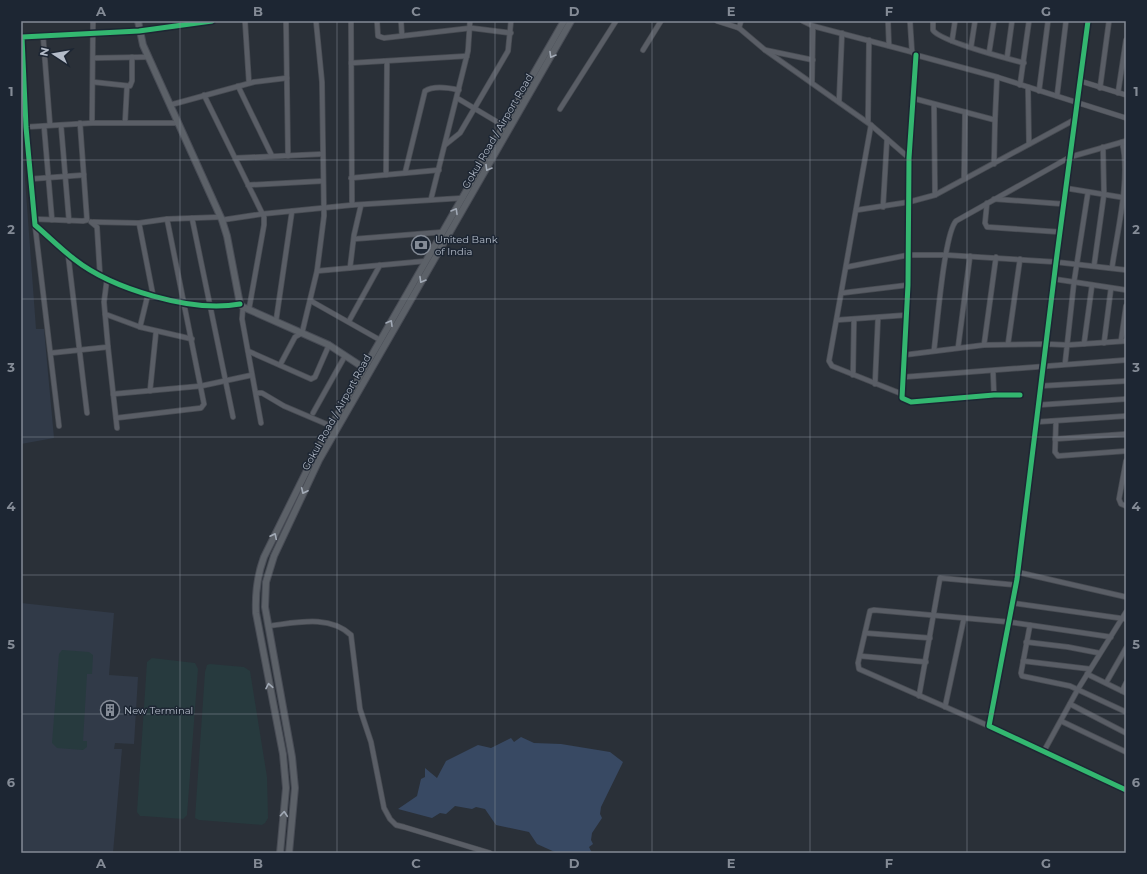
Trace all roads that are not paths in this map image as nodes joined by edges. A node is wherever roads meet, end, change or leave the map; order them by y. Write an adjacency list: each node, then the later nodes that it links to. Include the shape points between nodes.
1 (93, 21): 37 (street)
2 (138, 21): 34 (main road)
3 (212, 21): 34 (street)
4 (245, 21): 62 (street)
5 (286, 21): 59 (street)
6 (316, 21): 102 (street, via 322,82)
7 (351, 21): 57 (street)
8 (377, 21): 39 (street, via 377,32 381,37)
9 (401, 21): 39 (street)
10 (470, 21): 32 (street)
11 (512, 21): 35 (street)
12 (564, 21): 95 (main road)
13 (571, 21): 128 (main road, Gokul Road / Airport Road, one-way to 128)
14 (616, 21): 82 (street)
15 (661, 21): 45 (street)
16 (717, 21): 33 (street)
17 (741, 21): 33 (street)
18 (803, 21): 31 (street)
19 (888, 21): 43 (street)
20 (910, 21): 47 (street)
21 (933, 21): 42 (street, via 934,33)
22 (955, 21): 42 (street)
23 (975, 21): 44 (street)
24 (994, 21): 48 (street)
25 (1012, 21): 53 (street)
26 (1029, 21): 56 (street)
27 (1048, 21): 70 (street)
28 (1066, 21): 74 (street)
29 (1088, 21): 61 (street)
30 (1109, 21): 68 (street)
31 (813, 26): 36 (street); 54 (street)
32 (471, 28): 35 (street); 39 (street); 49 (street)
33 (739, 28): 46 (street)
34 (139, 31): 37 (street); 51 (main road)
35 (510, 33): 81 (street, via 508,51)
36 (842, 33): 40 (street); 77 (street)
37 (92, 34): 38 (street); 52 (street)
38 (43, 35): 92 (street); 96 (street, via 21,38)
39 (402, 36)
40 (868, 40): 43 (street); 91 (street)
41 (1126, 40): 71 (street)
42 (952, 41): 44 (street)
43 (889, 46): 47 (street)
44 (971, 47): 48 (street)
45 (643, 50)
46 (765, 50): 54 (street); 63 (street)
47 (914, 53): 58 (street); 76 (street)
48 (989, 53): 53 (street)
49 (467, 56): 55 (street); 69 (street)
50 (132, 57): 51 (street); 52 (street); 65 (street, via 132,84)
51 (148, 57): 79 (main road)
52 (93, 58): 60 (street)
53 (1007, 58): 56 (street)
54 (813, 60): 63 (street)
55 (387, 61): 57 (street); 111 (street)
56 (1024, 63): 64 (street)
57 (351, 64): 115 (street)
58 (997, 77): 64 (street); 85 (street)
59 (287, 78): 62 (street); 104 (street)
60 (92, 82): 65 (street); 87 (street)
61 (1080, 82): 68 (street); 78 (street)
62 (249, 83): 66 (street)
63 (812, 83): 77 (street)
64 (1020, 85): 67 (street)
65 (127, 86): 88 (street)
66 (238, 86): 72 (street); 103 (street)
67 (1028, 87): 70 (street); 99 (street)
68 (1100, 88): 71 (street)
69 (459, 90): 75 (street); 110 (street, via 445,88 425,91)
70 (1039, 91): 74 (street)
71 (1118, 93): 73 (street)
72 (204, 95): 79 (street); 106 (street)
73 (1126, 95)
74 (1056, 96): 78 (street)
75 (457, 98): 81 (street); 100 (street)
76 (912, 98): 80 (street); 107 (street)
77 (839, 102): 91 (street)
78 (1076, 102): 84 (street); 86 (street)
79 (170, 105): 89 (main road)
80 (934, 105): 83 (street); 123 (street)
81 (475, 109): 95 (street); 100 (street, via 460,133)
82 (560, 109)
83 (965, 112): 85 (street); 117 (street)
84 (1126, 118)
85 (995, 120): 108 (street)
86 (1074, 120): 99 (street); 105 (street)
87 (92, 123): 88 (street); 90 (street)
88 (125, 123): 89 (street)
89 (178, 123): 142 (main road)
90 (80, 124): 93 (street); 113 (street)
91 (870, 124): 97 (street); 136 (street)
92 (50, 125): 93 (street); 94 (street)
93 (61, 125): 112 (street)
94 (44, 126): 96 (street); 114 (street)
95 (504, 126): 124 (main road)
96 (26, 127): 116 (street)
97 (887, 139): 107 (street); 134 (street)
98 (1124, 141): 101 (street); 125 (street)
99 (1029, 144): 108 (street)
100 (445, 145): 109 (street)
101 (1103, 147): 105 (street); 122 (street)
102 (323, 154): 104 (street); 118 (street)
103 (272, 156): 104 (street); 106 (street)
104 (288, 156)
105 (1070, 157): 120 (street); 126 (street)
106 (235, 158): 119 (street)
107 (909, 158): 129 (street)
108 (994, 164): 117 (street)
109 (439, 170): 110 (street); 127 (street)
110 (405, 173): 111 (street)
111 (386, 175): 115 (street)
112 (66, 176): 113 (street); 114 (street); 145 (street)
113 (84, 176): 144 (street)
114 (49, 178): 116 (street); 143 (street)
115 (351, 178): 132 (street)
116 (30, 179): 140 (street)
117 (964, 179): 123 (street)
118 (323, 181): 119 (street); 135 (street)
119 (248, 185): 138 (street)
120 (1065, 188): 121 (street); 131 (street)
121 (1088, 192): 122 (street); 160 (street)
122 (1104, 194): 125 (street); 162 (street)
123 (935, 195): 129 (street)
124 (462, 198): 127 (street); 128 (street); 149 (main road, one-way to 124)
125 (1124, 198): 165 (street)
126 (994, 199): 130 (street); 131 (street)
127 (431, 200): 133 (street)
128 (469, 201): 253 (main road, Gokul Road / Airport Road, one-way to 253, via 319,460 274,556)
129 (909, 202): 134 (street); 153 (street)
130 (987, 203): 150 (street, via 987,227); 154 (street, via 954,224)
131 (1063, 204): 150 (street)
132 (352, 205): 133 (street); 135 (street)
133 (361, 205): 151 (street)
134 (883, 207): 136 (street)
135 (323, 208): 137 (street); 167 (street)
136 (857, 210): 163 (street)
137 (292, 211): 138 (street); 188 (street)
138 (262, 214): 142 (street); 182 (street, via 264,225)
139 (192, 218): 141 (street); 142 (street); 180 (street)
140 (34, 219): 143 (street); 148 (street)
141 (167, 219): 147 (street); 179 (street)
142 (222, 219): 182 (main road)
143 (52, 220): 145 (street)
144 (87, 220): 145 (street); 146 (street)
145 (69, 221)
146 (93, 222): 147 (street); 168 (street, via 97,227)
147 (139, 223): 177 (street)
148 (35, 225): 152 (street); 208 (street)
149 (443, 232): 151 (street); 158 (main road)
150 (1060, 232): 159 (street)
151 (354, 239): 164 (street)
152 (68, 254): 168 (street); 205 (street)
153 (908, 255): 154 (street); 163 (street); 172 (street)
154 (946, 255): 155 (street); 206 (street)
155 (970, 256): 156 (street); 204 (street)
156 (996, 257): 157 (street); 201 (street)
157 (1020, 259): 159 (street); 197 (street)
158 (426, 261): 161 (street); 194 (main road, one-way to 158)
159 (1056, 262): 160 (street); 170 (street)
160 (1077, 264): 162 (street); 171 (street)
161 (380, 265): 164 (street); 189 (street)
162 (1094, 266): 165 (street)
163 (847, 267): 176 (street)
164 (350, 268): 167 (street)
165 (1112, 268): 166 (street)
166 (1126, 270)
167 (317, 271): 178 (street)
168 (100, 275): 169 (street)
169 (107, 279): 177 (street); 183 (street, via 104,296)
170 (1054, 280): 171 (street); 198 (street)
171 (1074, 282): 173 (street); 202 (street)
172 (908, 285): 176 (street); 184 (street)
173 (1092, 285): 174 (street); 199 (street)
174 (1111, 288): 175 (street); 196 (street)
175 (1126, 290)
176 (842, 293): 186 (street)
177 (151, 295): 179 (street); 190 (street)
178 (311, 301): 189 (street); 192 (street)
179 (184, 303): 180 (street); 193 (street)
180 (210, 306): 182 (street); 220 (street)
181 (1126, 306): 195 (street)
182 (244, 307): 188 (main road); 207 (street, via 242,319)
183 (105, 314): 190 (street); 203 (street)
184 (907, 315): 185 (street); 209 (street)
185 (878, 318): 187 (street); 222 (street)
186 (837, 320): 187 (street); 217 (street, via 829,361 830,364)
187 (854, 320): 217 (street)
188 (276, 321): 192 (main road)
189 (349, 321): 194 (street)
190 (140, 327): 191 (street)
191 (156, 332): 193 (street); 225 (street)
192 (302, 333): 200 (main road); 213 (street, via 296,337)
193 (192, 340): 223 (street)
194 (380, 340): 215 (main road)
195 (1124, 341): 196 (street)
196 (1104, 342): 199 (street)
197 (1008, 344): 198 (street); 201 (street)
198 (1046, 344): 202 (street); 214 (street)
199 (1084, 344): 202 (street)
200 (329, 345): 210 (main road); 213 (street, via 311,379)
201 (984, 345): 204 (street)
202 (1068, 345): 212 (street)
203 (108, 347): 205 (street); 227 (street)
204 (958, 348): 206 (street)
205 (80, 350): 208 (street); 233 (street)
206 (934, 350): 209 (street)
207 (248, 351): 213 (street); 218 (street)
208 (51, 353): 241 (street)
209 (904, 355): 219 (street)
210 (345, 356): 215 (main road); 234 (street)
211 (1126, 360): 212 (street)
212 (1065, 364): 214 (street)
213 (280, 366)
214 (1043, 367): 216 (street); 224 (street)
215 (364, 368): 242 (main road)
216 (993, 371): 219 (street); 229 (street)
217 (853, 374): 222 (street)
218 (252, 375): 220 (street); 226 (street)
219 (904, 378): 228 (street)
220 (224, 381): 223 (street); 236 (street)
221 (1126, 381): 224 (street)
222 (875, 384): 228 (street)
223 (201, 386): 225 (street); 237 (street, via 204,404 201,408)
224 (1040, 386): 232 (street)
225 (150, 391): 227 (street)
226 (256, 393): 240 (street); 242 (street, via 262,393 284,406)
227 (113, 394): 237 (street)
228 (902, 394): 229 (street, via 904,400 911,402)
229 (994, 395): 230 (street)
230 (1020, 396)
231 (1126, 399): 232 (street)
232 (1038, 405): 239 (street)
233 (87, 413)
234 (313, 413)
235 (1126, 416): 238 (street)
236 (233, 417)
237 (116, 418): 243 (street)
238 (1056, 421): 239 (street); 245 (street)
239 (1036, 422): 252 (street)
240 (261, 423)
241 (59, 426)
242 (331, 426): 251 (main road, one-way to 242, via 284,516)
243 (117, 428)
244 (1126, 434): 245 (street)
245 (1056, 439): 246 (street, via 1055,452 1058,456)
246 (1126, 451)
247 (1126, 461): 248 (street)
248 (1125, 469): 249 (street)
249 (1124, 487): 250 (street, via 1120,502)
250 (1126, 506)
251 (259, 572): 253 (main road); 254 (main road)
252 (1017, 572): 256 (street); 257 (street)
253 (269, 574): 255 (main road, Gokul Road / Airport Road)
254 (257, 580): 255 (main road); 290 (main road, one-way to 254, via 286,788 283,754 256,612)
255 (266, 582): 265 (main road, Gokul Road / Airport Road, via 265,607)
256 (1016, 585): 258 (street); 260 (street, via 940,578)
257 (1126, 596)
258 (1012, 603): 262 (street); 263 (street)
259 (1126, 612): 262 (street)
260 (935, 615): 261 (street); 266 (street, via 872,610); 268 (street)
261 (964, 618): 263 (street); 282 (street)
262 (1125, 618): 267 (street)
263 (1009, 622): 264 (street); 285 (street)
264 (1030, 625): 267 (street); 269 (street)
265 (268, 626): 291 (main road, Gokul Road / Airport Road, via 292,757 294,788); 292 (street, via 316,621 352,635 360,709 371,742 384,808 390,819 404,827)
266 (865, 633): 268 (street); 272 (street)
267 (1111, 637): 271 (street)
268 (930, 638): 274 (street)
269 (1026, 642): 271 (street); 273 (street)
270 (1126, 648): 276 (street)
271 (1100, 653): 275 (street)
272 (860, 656): 274 (street); 280 (street, via 858,669)
273 (1023, 661): 275 (street); 278 (street, via 1022,676)
274 (926, 662): 280 (street)
275 (1088, 672): 276 (street); 278 (street)
276 (1106, 683): 279 (street)
277 (1126, 684): 279 (street)
278 (1078, 689): 281 (street); 283 (street)
279 (1124, 692)
280 (919, 696): 282 (street)
281 (1070, 704): 284 (street); 286 (street)
282 (946, 707): 285 (street)
283 (1126, 712)
284 (1061, 721): 287 (street); 288 (street)
285 (989, 726): 287 (street)
286 (1126, 733)
287 (1044, 751): 289 (street)
288 (1126, 752)
289 (1126, 789)
290 (280, 853)
291 (289, 853)
292 (490, 853)

